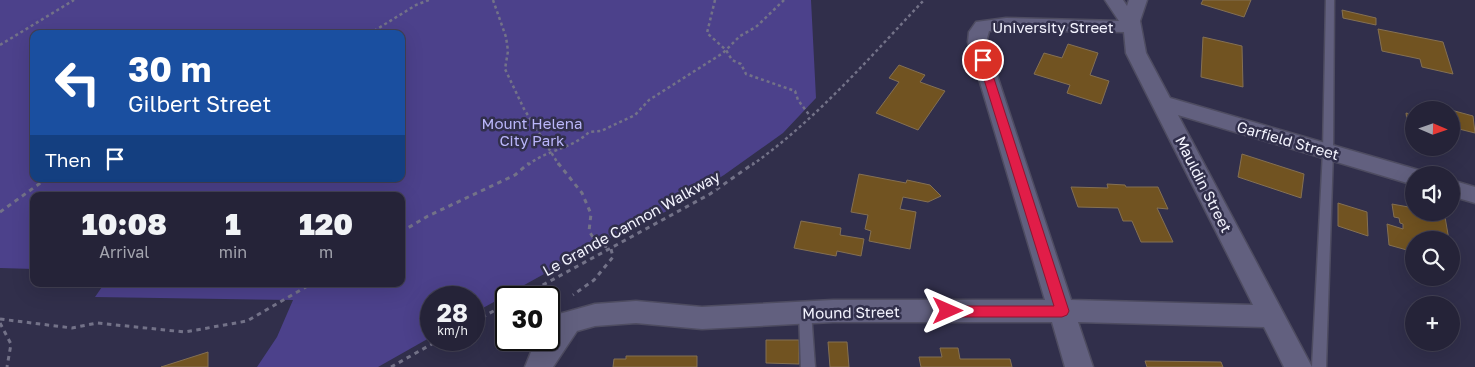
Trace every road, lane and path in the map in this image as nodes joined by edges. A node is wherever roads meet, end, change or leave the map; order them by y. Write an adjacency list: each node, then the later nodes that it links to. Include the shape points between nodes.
1 (74, 0): 12 (path)
2 (429, 0): 11 (path)
3 (493, 0): 16 (path, via 506,36 505,69 524,109)
4 (715, 0): 13 (path, via 707,33)
5 (784, 0): 13 (path)
6 (924, 0): 15 (path, Le Grande Cannon Walkway, via 836,94)
7 (1114, 0): 10 (street, Mauldin Street)
8 (1138, 0): 10 (street, University Street)
9 (1330, 0): 17 (lane)
10 (1132, 27): 14 (street, Mauldin Street, via 1136,53); 27 (street, University Street, via 1006,24 983,26 978,32 977,42)
11 (375, 30)
12 (0, 45)
13 (726, 50): 15 (path, via 732,60 741,64 746,74 796,91 798,100); 16 (path, via 648,100 635,115 601,132 589,132 582,139)
14 (1162, 102): 17 (street, Garfield Street); 29 (street, Mauldin Street)
15 (810, 116): 24 (path, Le Grande Cannon Walkway, via 779,146 710,194)
16 (552, 151): 23 (path, via 536,158 515,175); 24 (path, via 562,170 582,194 591,214 589,231 596,242)
17 (1328, 151): 18 (street, Garfield Street); 40 (lane)
18 (1405, 174)
19 (42, 182): 22 (path)
20 (1460, 191): 21 (street)
21 (1475, 195)
22 (0, 212)
23 (405, 230)
24 (611, 249): 25 (path, Le Grande Cannon Walkway); 31 (path, via 613,257 594,280 565,300 560,308)
25 (542, 286)
26 (306, 287): 30 (path, via 246,321 185,332 97,323 72,328)
27 (1062, 311): 28 (street, Mound Street); 29 (street, Mound Street); 38 (street)
28 (805, 312): 31 (street, Mound Street, via 702,318 636,312 595,315); 37 (lane)
29 (1272, 316): 39 (street, Mauldin Street)
30 (0, 318)
31 (568, 322): 34 (street)
32 (0, 324): 35 (path, via 11,344)
33 (420, 351): 36 (path)
34 (540, 363)
35 (7, 367)
36 (391, 367)
37 (808, 367)
38 (1079, 367)
39 (1298, 367)
40 (1319, 367)

